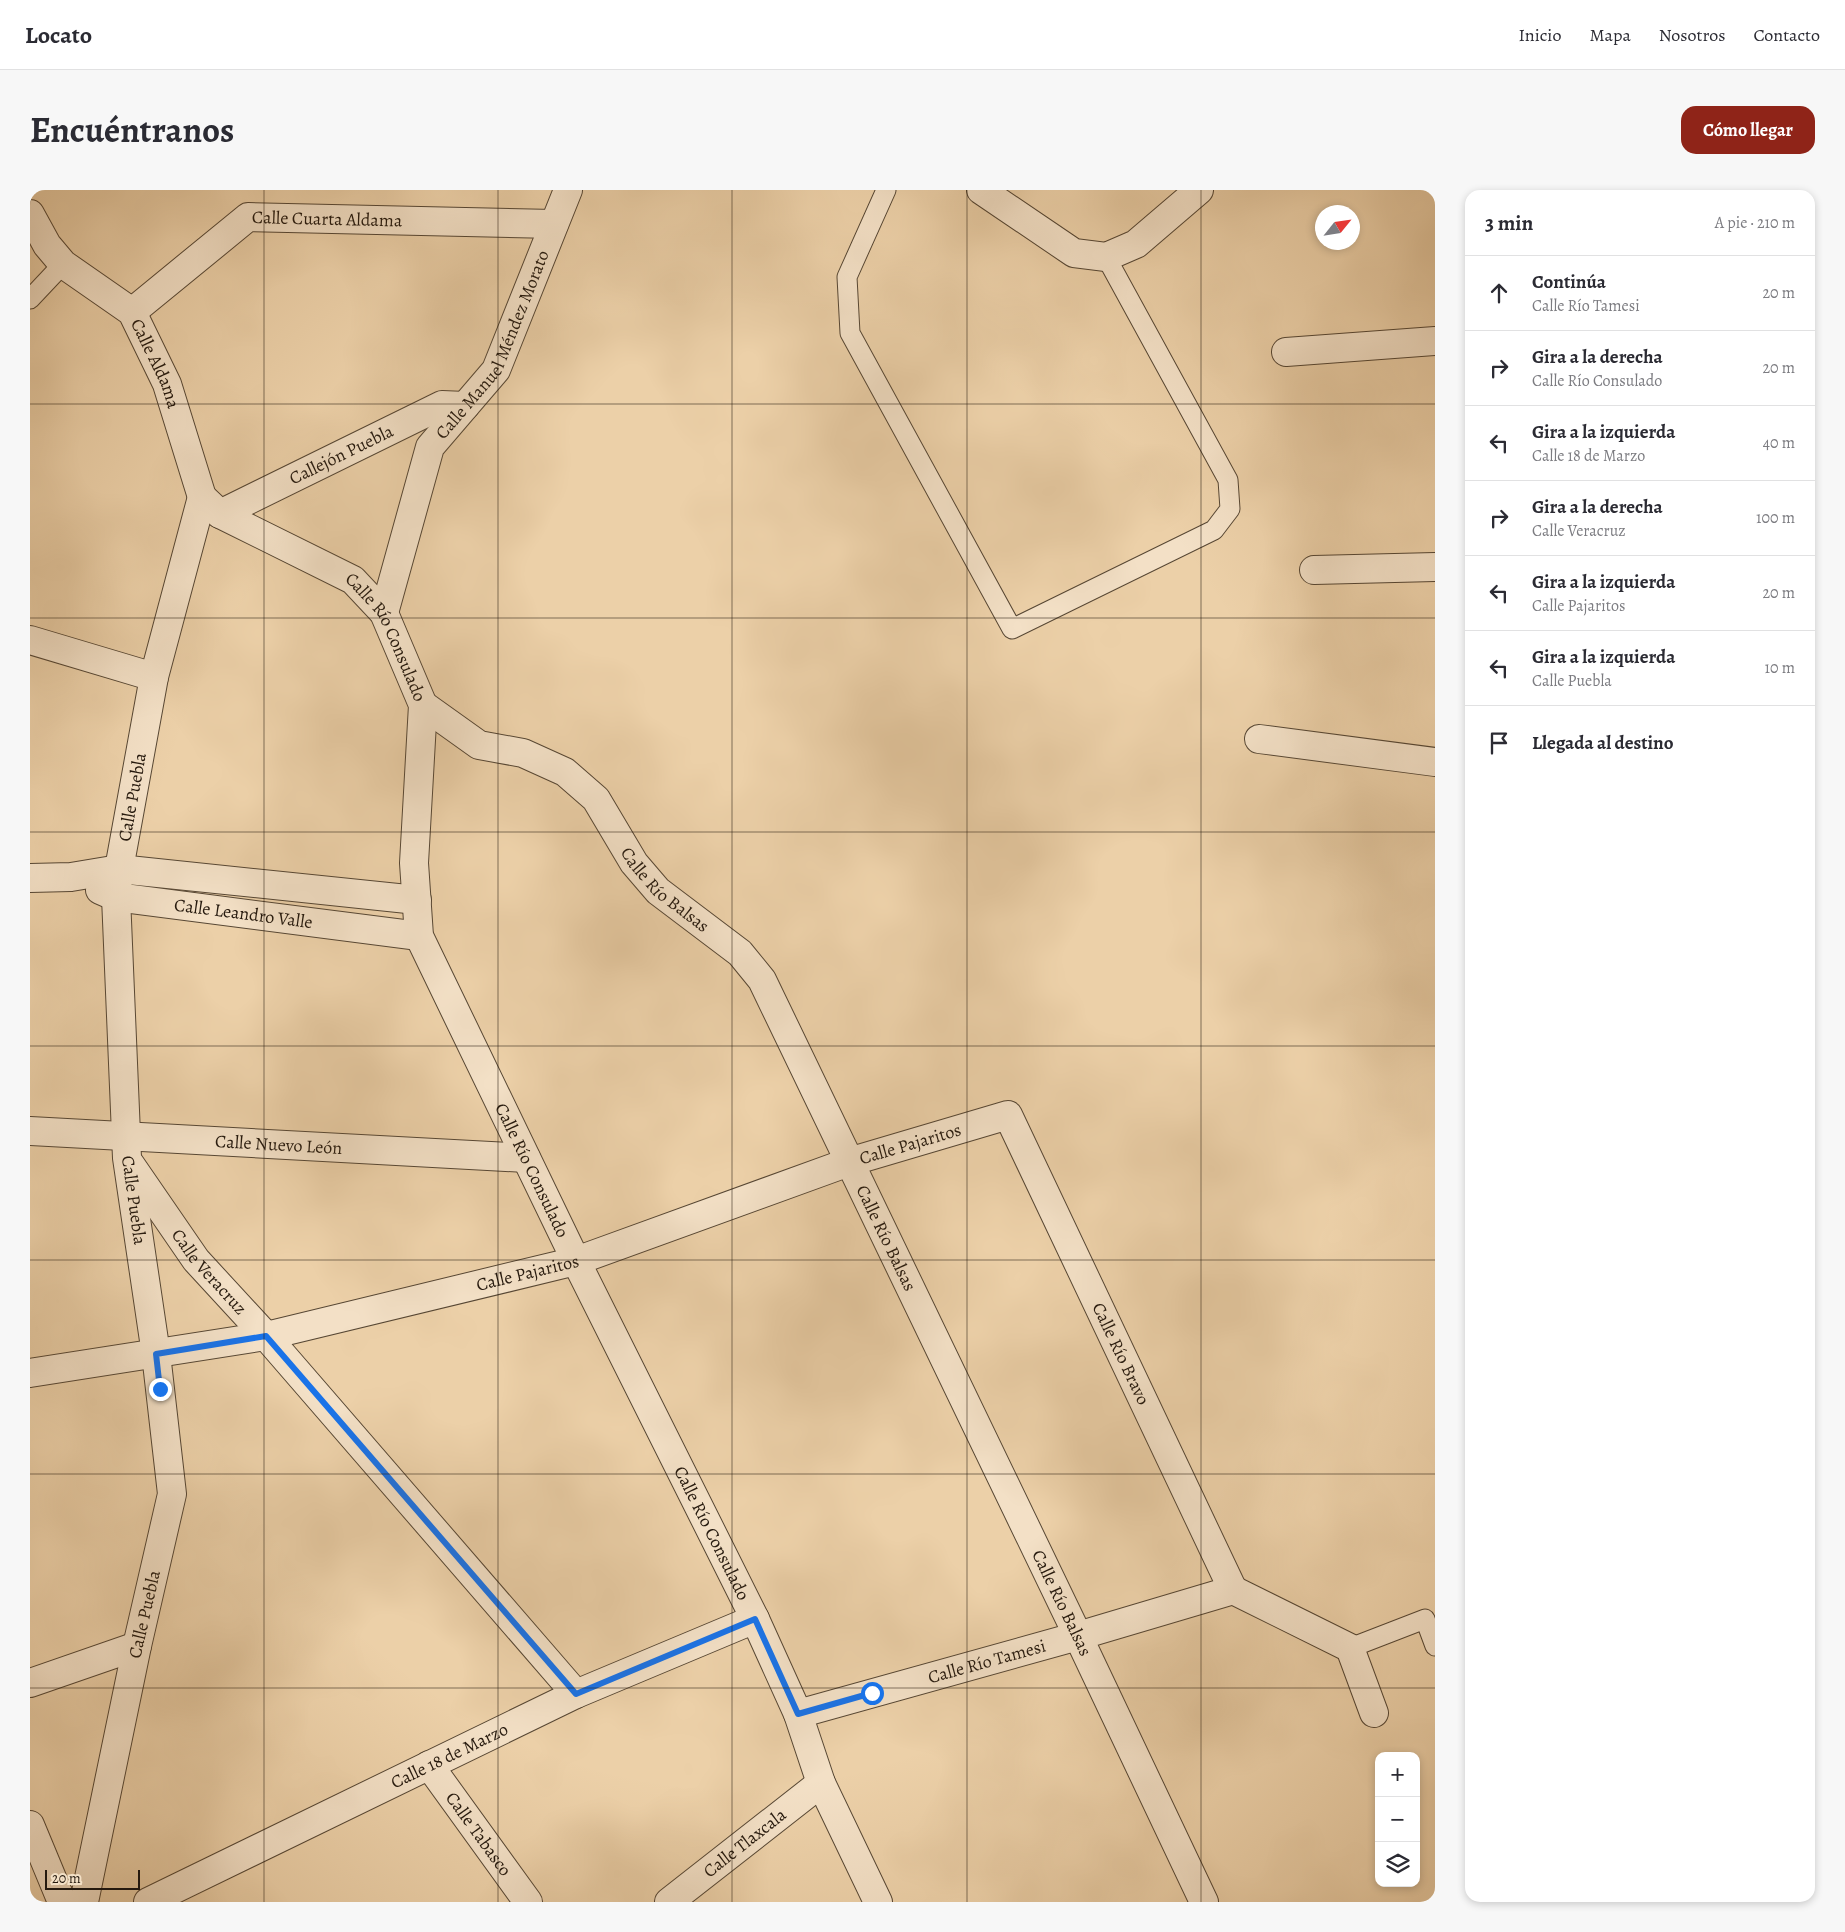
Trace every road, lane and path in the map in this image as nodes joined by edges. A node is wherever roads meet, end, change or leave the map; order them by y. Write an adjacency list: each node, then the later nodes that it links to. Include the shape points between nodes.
1 (568, 190): 6 (street, Calle Manuel Méndez Morato)
2 (886, 190): 7 (lane, via 847,277 850,333 1012,629 1214,530 1230,509 1228,480)
3 (981, 190): 7 (street, via 1074,253)
4 (1199, 190): 7 (street, via 1136,244)
5 (30, 214): 8 (street, Calle Aldama, via 47,245)
6 (554, 224): 10 (street, Calle Cuarta Aldama, via 248,217); 13 (street, Calle Manuel Méndez Morato, via 496,370)
7 (1106, 257)
8 (63, 264): 9 (lane); 10 (street, Calle Aldama)
9 (30, 299)
10 (132, 312): 14 (street, Calle Aldama, via 168,384)
11 (1435, 341): 12 (street)
12 (1286, 352)
13 (465, 406): 14 (street, Callejón Puebla, via 442,405); 17 (street, Calle Manuel Méndez Morato, via 430,447)
14 (211, 506): 17 (street, Calle Río Consulado, via 353,580); 19 (street, Calle Puebla)
15 (1435, 567): 16 (street)
16 (1314, 570)
17 (384, 613): 20 (street, Calle Río Consulado)
18 (30, 640): 19 (street)
19 (154, 677): 23 (street, Calle Puebla)
20 (423, 705): 27 (street, Calle Río Consulado, via 414,863); 33 (street, Calle Río Balsas, via 479,745 523,753 565,772 596,799 634,863 658,891 740,953 762,980)
21 (1259, 739): 22 (street)
22 (1435, 762)
23 (119, 869): 24 (street, Calle Leandro Valle); 26 (street, Calle Puebla); 27 (street, Calle Leandro Valle)
24 (71, 877): 25 (street, Calle Leandro Valle); 26 (street, Calle Leandro Valle)
25 (30, 878)
26 (116, 897): 28 (street, Calle Leandro Valle); 31 (street, Calle Puebla)
27 (417, 900): 28 (street, Calle Río Consulado)
28 (419, 936): 32 (street, Calle Río Consulado)
29 (1008, 1116): 33 (street, Calle Pajaritos); 38 (street, Calle Río Bravo)
30 (30, 1131): 31 (street, Calle Nuevo León)
31 (126, 1147): 32 (street, Calle Nuevo León); 35 (street, Calle Veracruz, via 196,1260); 36 (street, Calle Puebla)
32 (526, 1158): 34 (street, Calle Río Consulado)
33 (849, 1162): 34 (street, Calle Pajaritos); 40 (street, Calle Río Balsas)
34 (576, 1261): 35 (street, Calle Pajaritos); 39 (street, Calle Río Consulado)
35 (266, 1336): 36 (street, Calle Pajaritos); 45 (street, Calle Veracruz)
36 (156, 1354): 37 (street, Calle Pajaritos); 41 (street, Calle Puebla, via 172,1494)
37 (30, 1373)
38 (1233, 1590): 40 (street, Calle Río Tamesi); 43 (street)
39 (755, 1619): 45 (street, Calle 18 de Marzo); 47 (street, Calle Río Consulado)
40 (1078, 1636): 47 (street, Calle Río Tamesi); 57 (street, Calle Río Balsas)
41 (137, 1646): 44 (street); 52 (street, Calle Puebla)
42 (1435, 1646): 43 (lane, via 1426,1619)
43 (1350, 1648): 46 (street)
44 (30, 1684)
45 (576, 1694): 48 (street, Calle 18 de Marzo)
46 (1374, 1713)
47 (798, 1714): 49 (street, Calle Río Consulado)
48 (429, 1765): 53 (street, Calle 18 de Marzo); 54 (street, Calle Tabasco)
49 (821, 1783): 55 (street, Calle Tlaxcala); 56 (street, Calle Río Consulado)
50 (30, 1825): 51 (street)
51 (62, 1902)
52 (84, 1902)
53 (148, 1902)
54 (528, 1902)
55 (669, 1902)
56 (878, 1902)
57 (1204, 1902)

